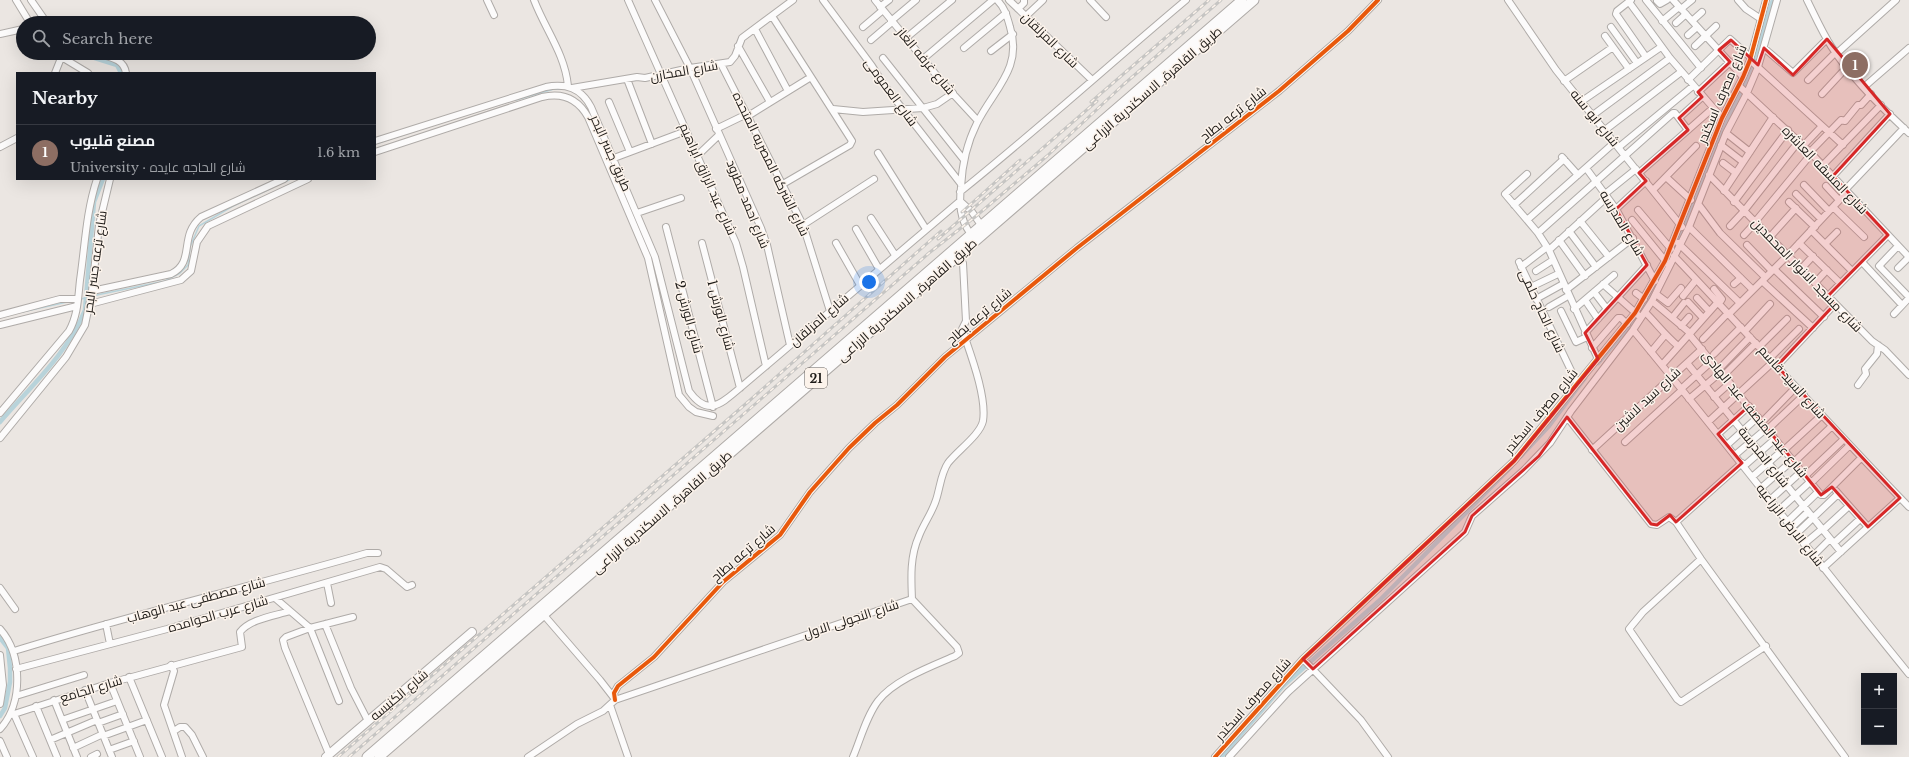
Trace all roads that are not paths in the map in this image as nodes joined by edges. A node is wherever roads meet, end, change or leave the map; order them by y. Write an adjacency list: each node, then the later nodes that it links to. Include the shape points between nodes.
1 (16, 0): 45 (street)
2 (31, 0): 46 (street)
3 (487, 0): 44 (street)
4 (534, 0): 109 (street, via 557,47)
5 (628, 0): 99 (street, شارع عبد الرازق ابراهيم)
6 (655, 0): 92 (street, شارع احمد مطرود)
7 (791, 0): 47 (street, شارع المخازن)
8 (823, 0): 126 (street, شارع العمومى)
9 (875, 0): 39 (street, شارع غرفه الغاز)
10 (889, 0): 39 (street)
11 (916, 0): 51 (street)
12 (952, 0): 66 (street)
13 (993, 0): 82 (street)
14 (997, 0): 36 (street)
15 (1009, 0): 40 (street, شارع المزلقان)
16 (1024, 0): 40 (street)
17 (1043, 0): 48 (street)
18 (1090, 0): 49 (street)
19 (1174, 0): 37 (street)
20 (1186, 0): 37 (street)
21 (1242, 0): 211 (highway, طريق القاهرة, الاسكندرية الزراعى / 21)
22 (1254, 0): 240 (highway, طريق القاهرة, الاسكندرية الزراعى / 21)
23 (1378, 0): 324 (street, شارع ترعه بطاح, via 1348,31 1279,91 1077,248)
24 (1508, 0): 104 (street, شارع ابو سنه)
25 (1646, 0): 52 (street)
26 (1666, 0): 35 (street, via 1660,4)
27 (1673, 0): 38 (street)
28 (1692, 0): 38 (street)
29 (1738, 0): 50 (street)
30 (1766, 0): 50 (street, شارع مصرف اسكندر)
31 (1777, 0): 74 (street, شارع مصرف اسكندر)
32 (1807, 0): 67 (street)
33 (1896, 0): 78 (street)
34 (1630, 1): 72 (street); 79 (street, via 1616,12 1616,16)
35 (1657, 1)
36 (1004, 3): 42 (street)
37 (1180, 5): 103 (street)
38 (1680, 8): 43 (street); 52 (street)
39 (882, 9): 51 (street, شارع غرفه الغاز); 56 (street)
40 (1018, 9): 48 (street, شارع المزلقان)
41 (1702, 12): 53 (street)
42 (1006, 13): 62 (street); 73 (street)
43 (1686, 14): 53 (street); 54 (street)
44 (494, 15)
45 (26, 16)
46 (42, 16)
47 (772, 16): 59 (street, شارع المخازن); 100 (street)
48 (1026, 16): 103 (street, شارع المزلقان)
49 (1106, 17)
50 (1761, 19): 83 (street, شارع مصرف اسكندر)
51 (892, 21): 66 (street, شارع غرفه الغاز); 68 (street)
52 (1662, 21): 93 (street)
53 (1692, 21): 58 (street)
54 (1676, 23)
55 (1716, 26): 65 (street)
56 (863, 27)
57 (1612, 27): 88 (street)
58 (1697, 27): 63 (street); 65 (street)
59 (755, 29): 69 (street, شارع المخازن, via 742,38); 112 (street)
60 (16, 31): 61 (street)
61 (0, 34)
62 (1013, 34): 77 (street); 133 (street, via 1010,68)
63 (1688, 35)
64 (1605, 36): 71 (street)
65 (1706, 36): 70 (street); 76 (street)
66 (906, 38): 82 (street, شارع غرفه الغاز)
67 (1827, 39): 74 (street, via 1793,73); 78 (street)
68 (871, 40)
69 (738, 46): 89 (street, شارع المخازن, via 733,60); 121 (street)
70 (1696, 46)
71 (1613, 47): 94 (street); 104 (street)
72 (1661, 47): 79 (street); 81 (street)
73 (964, 48)
74 (1764, 48): 90 (street, شارع مصرف اسكندر)
75 (1909, 48): 110 (street)
76 (1719, 50): 83 (street, via 1731,40); 87 (street); 93 (street)
77 (991, 51)
78 (1836, 54): 91 (street); 106 (street)
79 (1646, 57): 88 (street)
80 (883, 58): 123 (street)
81 (1670, 58): 98 (street); 129 (street)
82 (923, 59): 113 (street, شارع غرفه الغاز)
83 (1750, 59): 90 (street); 101 (street, شارع مصرف اسكندر)
84 (60, 60): 95 (street)
85 (65, 60): 96 (street)
86 (117, 60): 97 (street, via 124,65)
87 (1730, 62): 101 (street); 115 (street)
88 (1637, 63): 94 (street)
89 (721, 64): 92 (street, شارع المخازن); 128 (street, شارع الشركه المصريه المتحده)
90 (1758, 67): 114 (street, شارع مصرف اسكندر); 134 (street)
91 (1847, 67): 110 (street); 116 (street)
92 (690, 68): 99 (street, شارع المخازن); 140 (street, شارع احمد مطرود)
93 (1701, 68): 105 (street)
94 (1629, 69): 119 (street)
95 (55, 72)
96 (86, 72)
97 (126, 72)
98 (1681, 72): 105 (street); 136 (street)
99 (662, 74): 102 (street, شارع المخازن); 139 (street, شارع عبد الرازق ابراهيم)
100 (811, 77): 112 (street); 125 (street)
101 (1743, 77): 108 (street, شارع مصرف اسكندر)
102 (627, 79): 109 (street, شارع المخازن); 147 (street)
103 (1092, 79): 187 (street)
104 (1564, 80): 119 (street, شارع ابو سنه)
105 (1688, 80): 107 (street)
106 (1808, 80)
107 (1693, 86): 115 (street); 148 (street)
108 (1739, 86): 114 (street, شارع المسقه العاشره); 132 (street, شارع مصرف اسكندر)
109 (570, 87): 111 (street, via 552,85); 160 (street, طريق جسر البحر, via 588,102)
110 (1864, 87): 117 (street)
111 (534, 90): 118 (street); 145 (street)
112 (788, 91): 121 (street)
113 (952, 93): 123 (street, via 937,104); 133 (street, شارع غرفه الغاز)
114 (1747, 93): 130 (street, شارع المسقه العاشره); 142 (street, شارع مصرف اسكندر)
115 (1700, 94): 124 (street); 131 (street)
116 (1822, 94)
117 (1871, 94): 122 (street); 141 (street, via 1845,121 1841,120)
118 (536, 99): 153 (street, طريق جسر البحر); 361 (street, طريق جسر البحر, via 560,95 577,103 586,113 648,258 679,394 693,410)
119 (1582, 101): 129 (street, شارع ابو سنه)
120 (609, 102): 154 (street)
121 (770, 102): 128 (street)
122 (1881, 105): 127 (street); 150 (street)
123 (922, 108): 126 (street); 161 (street)
124 (1713, 108): 132 (street); 137 (street)
125 (832, 109): 126 (street, via 863,112); 180 (street, via 852,141)
126 (902, 109): 181 (street, شارع العمومى)
127 (1890, 114): 135 (street); 171 (street)
128 (747, 115): 140 (street); 180 (street, شارع الشركه المصريه المتحده)
129 (1593, 115): 136 (street, شارع ابو سنه)
130 (1774, 117): 138 (street, شارع المسقه العاشره); 155 (street)
131 (1679, 118): 137 (street); 158 (street, via 1673,113)
132 (1722, 118): 191 (street, شارع مصرف اسكندر)
133 (978, 121): 161 (street)
134 (1822, 126): 141 (street); 146 (street)
135 (1904, 128): 143 (street); 186 (street)
136 (1605, 130): 148 (street, شارع ابو سنه)
137 (1688, 130): 166 (street)
138 (1788, 130): 146 (street, شارع المسقه العاشره); 194 (street)
139 (686, 131): 147 (street); 159 (street, شارع عبد الرازق ابراهيم)
140 (717, 132): 159 (street); 325 (street, شارع احمد مطرود, via 762,232)
141 (1829, 132): 150 (street); 156 (street)
142 (1726, 133): 149 (street, شارع مصرف اسكندر); 155 (street)
143 (1909, 133)
144 (16, 139): 152 (street)
145 (376, 141)
146 (1802, 143): 156 (street, شارع المسقه العاشره); 202 (street)
147 (652, 144): 154 (street)
148 (1617, 145): 158 (street, شارع ابو سنه); 165 (street)
149 (1721, 145): 162 (street); 170 (street, شارع مصرف اسكندر)
150 (1843, 145): 164 (street)
151 (1696, 146): 172 (street)
152 (0, 147)
153 (376, 152)
154 (630, 152): 160 (street)
155 (1750, 152): 162 (street)
156 (1811, 152): 164 (street, شارع المسقه العاشره); 209 (street)
157 (878, 153): 217 (street)
158 (1625, 155): 166 (street, شارع ابو سنه); 178 (street)
159 (697, 156): 338 (street, شارع عبد الرازق ابراهيم, via 739,253)
160 (614, 158): 203 (street, طريق جسر البحر)
161 (964, 160): 181 (street)
162 (1743, 162): 167 (street)
163 (1723, 163): 167 (street)
164 (1823, 165): 171 (street, شارع المسقه العاشره)
165 (1586, 168): 169 (street); 178 (street, شارع المدرسه)
166 (1638, 171): 179 (street, شارع ابو سنه); 189 (street)
167 (1736, 173): 185 (street)
168 (1527, 174): 196 (street, via 1505,194)
169 (1578, 175): 196 (street, via 1563,158); 206 (street)
170 (1709, 175): 185 (street, شارع مسجد الانوار المحمدين); 197 (street, شارع مصرف اسكندر)
171 (1833, 176): 186 (street, شارع المسقه العاشره)
172 (1666, 177): 184 (street); 191 (street)
173 (874, 179): 210 (street)
174 (97, 180): 288 (street, شارع ترعه جسر البحر, via 87,218)
175 (110, 180): 275 (street, شارع ترعه جسر البحر, via 98,231)
176 (282, 180): 275 (street, via 196,221 188,234 185,261 177,271)
177 (306, 180): 291 (street, via 208,226 197,242 191,271 181,280)
178 (1596, 181): 189 (street, شارع المدرسه); 222 (street)
179 (1646, 181): 184 (street, شارع ابو سنه); 199 (street)
180 (783, 184): 210 (street, شارع الشركه المصريه المتحده)
181 (961, 184): 187 (street)
182 (1804, 185): 200 (street)
183 (1826, 186): 192 (street)
184 (1653, 190): 212 (street, شارع ابو سنه)
185 (1724, 191): 194 (street, شارع مسجد الانوار المحمدين)
186 (1846, 191): 192 (street); 224 (street, شارع المسقه العاشره)
187 (960, 192): 193 (street)
188 (1796, 194): 205 (street)
189 (1606, 196): 199 (street, شارع المدرسه); 208 (street)
190 (681, 198): 203 (street)
191 (1690, 200): 212 (street, شارع مصرف اسكندر)
192 (1839, 200): 200 (street)
193 (960, 201): 211 (street); 217 (street, شارع المزلقان); 221 (street, via 963,220)
194 (1734, 202): 202 (street, شارع مسجد الانوار المحمدين)
195 (1789, 202): 198 (street)
196 (1514, 204): 206 (street)
197 (1698, 206): 218 (street, شارع مصرف اسكندر); 262 (street)
198 (1796, 208): 215 (street); 225 (street)
199 (1616, 209): 227 (street, شارع المدرسه)
200 (1831, 209): 205 (street); 226 (street)
201 (1638, 210): 238 (street)
202 (1744, 211): 209 (street, شارع مسجد الانوار المحمدين); 213 (street)
203 (636, 212): 355 (street, طريق جسر البحر, via 655,257 689,391 698,402)
204 (872, 218): 239 (street)
205 (1821, 219): 215 (street)
206 (1527, 220): 222 (street)
207 (1632, 220): 248 (street)
208 (1580, 222): 219 (street); 244 (street)
209 (1755, 222): 223 (street); 225 (street, شارع مسجد الانوار المحمدين)
210 (803, 225): 298 (street, شارع الشركه المصريه المتحده)
211 (981, 225): 221 (highway, طريق القاهرة, الاسكندرية الزراعى / 21)
212 (1681, 225): 218 (street, شارع ابو سنه); 229 (street, شارع مصرف اسكندر)
213 (1730, 226)
214 (666, 227): 355 (street, شارع الورش 2)
215 (1813, 228): 232 (street); 233 (street)
216 (856, 229): 252 (street)
217 (926, 229): 239 (street, شارع المزلقان)
218 (1688, 229): 234 (street, شارع مصرف اسكندر); 261 (street, شارع ابو سنه)
219 (1569, 231): 228 (street); 250 (street)
220 (1837, 232): 233 (street)
221 (970, 233): 480 (highway, طريق القاهرة, الاسكندرية الزراعى / 21)
222 (1538, 234): 237 (street)
223 (1744, 235)
224 (1888, 235): 236 (street, شارع المسقه العاشره); 247 (street)
225 (1770, 237): 241 (street, شارع مسجد الانوار المحمدين)
226 (1864, 237)
227 (1633, 238): 244 (street); 249 (street, شارع المدرسه)
228 (1559, 240): 237 (street); 260 (street)
229 (1674, 240): 234 (street); 238 (street, شارع مصرف اسكندر)
230 (702, 243): 348 (street, شارع الورش 1)
231 (836, 243): 269 (street)
232 (1800, 243): 241 (street); 243 (street)
233 (1825, 244): 257 (street)
234 (1680, 245): 242 (street, شارع مصرف اسكندر); 290 (street)
235 (1747, 245): 254 (street)
236 (1898, 246): 245 (street, شارع المسقه العاشره); 281 (street, via 1880,264 1880,268)
237 (1548, 248): 246 (street); 270 (street, شارع الحاج حلمى, via 1520,264)
238 (1671, 249): 248 (street, شارع مصرف اسكندر)
239 (895, 255): 252 (street, شارع المزلقان)
240 (958, 255): 324 (street, شارع النجولى الاول, via 963,263 966,321 962,330); 424 (highway, طريق القاهرة, الاسكندرية الزراعى / 21)
241 (1788, 255): 253 (street, شارع مسجد الانوار المحمدين); 254 (street)
242 (1674, 256): 248 (street, شارع مصرف اسكندر); 263 (street, شارع السيد قاسم)
243 (1813, 256): 253 (street); 255 (street)
244 (1609, 257): 250 (street)
245 (1909, 257): 251 (street)
246 (1553, 260): 256 (street); 258 (street)
247 (1862, 262): 257 (street); 294 (street)
248 (1668, 264): 264 (street, شارع مصرف اسكندر); 278 (street, شارع مصرف اسكندر)
249 (1647, 265): 264 (street, شارع المدرسه); 282 (street)
250 (1596, 267): 260 (street)
251 (1898, 268)
252 (879, 269): 269 (street, شارع المزلقان)
253 (1801, 269): 265 (street, شارع مسجد الانوار المحمدين)
254 (1773, 270): 262 (street); 307 (street)
255 (1827, 270): 265 (street); 268 (street)
256 (1536, 271)
257 (1852, 271): 268 (street)
258 (1558, 274): 270 (street); 273 (street)
259 (1614, 275): 266 (street)
260 (1585, 276): 273 (street)
261 (1740, 278): 267 (street); 274 (street, شارع ابو سنه)
262 (1764, 279): 274 (street); 315 (street)
263 (1696, 280): 279 (street); 289 (street, شارع السيد قاسم)
264 (1655, 281): 286 (street, شارع مصرف اسكندر)
265 (1815, 283): 280 (street, شارع مسجد الانوار المحمدين)
266 (1603, 284): 276 (street); 282 (street)
267 (1734, 284)
268 (1840, 284): 280 (street)
269 (860, 285): 298 (street, شارع المزلقان)
270 (1531, 287): 284 (street, شارع الحاج حلمى)
271 (1681, 288): 278 (street, via 1667,303)
272 (1714, 289): 289 (street, via 1722,298)
273 (1566, 290): 284 (street); 295 (street); 296 (street)
274 (1753, 290): 290 (street)
275 (92, 292): 291 (street, شارع ترعه جسر البحر)
276 (1594, 292): 285 (street); 297 (street)
277 (1636, 293): 286 (street)
278 (1656, 294): 287 (street, شارع مصرف اسكندر)
279 (1683, 296)
280 (1828, 296): 293 (street, شارع مسجد الانوار المحمدين)
281 (1909, 297): 294 (street)
282 (1618, 298): 297 (street); 301 (street)
283 (1697, 298): 300 (street)
284 (1536, 299): 343 (street, شارع الحاج حلمى)
285 (1585, 300): 296 (street); 310 (street)
286 (1644, 300): 301 (street, شارع مصرف اسكندر)
287 (1652, 301): 305 (street, شارع مصرف اسكندر); 308 (street, شارع عبد المنصف عبد الهادى)
288 (78, 302): 304 (street, via 60,299); 313 (street); 358 (street, شارع ترعه جسر البحر, via 76,316 69,331)
289 (1718, 303): 300 (street); 302 (street, شارع السيد قاسم)
290 (1740, 303): 302 (street)
291 (90, 304): 369 (street, شارع ترعه جسر البحر, via 85,325 75,345)
292 (1770, 304): 316 (street)
293 (1836, 304): 307 (street); 327 (street, شارع مسجد الانوار المحمدين)
294 (1902, 305): 303 (street)
295 (1549, 307)
296 (1574, 309): 320 (street)
297 (1607, 309): 310 (street)
298 (830, 311): 325 (street, شارع المزلقان)
299 (1561, 311): 320 (street, via 1576,342)
300 (1709, 311): 309 (street)
301 (1635, 313): 305 (street); 312 (street, شارع مصرف اسكندر)
302 (1728, 314): 316 (street, شارع السيد قاسم); 323 (street)
303 (1894, 314)
304 (0, 315)
305 (1643, 315): 318 (street, شارع مصرف اسكندر); 321 (street, via 1661,328)
306 (1689, 317): 314 (street)
307 (1824, 317): 315 (street)
308 (1672, 318): 309 (street, via 1686,303); 314 (street, شارع عبد المنصف عبد الهادى)
309 (1703, 318): 319 (street)
310 (1598, 319): 320 (street)
311 (1787, 319): 326 (street)
312 (1627, 324): 329 (street, via 1618,318); 333 (street, شارع مصرف اسكندر)
313 (0, 325)
314 (1681, 326): 319 (street, شارع عبد المنصف عبد الهادى)
315 (1813, 328): 335 (street)
316 (1743, 329): 322 (street, شارع السيد قاسم); 332 (street)
317 (1799, 329): 335 (street)
318 (1633, 330): 331 (street, شارع الارض الزراعيه); 359 (street, شارع مصرف اسكندر)
319 (1689, 333): 328 (street); 330 (street, شارع عبد المنصف عبد الهادى)
320 (1586, 335): 329 (street)
321 (1666, 335): 328 (street); 331 (street)
322 (1750, 337): 326 (street, شارع السيد قاسم); 339 (street)
323 (1703, 339)
324 (966, 340): 420 (street, شارع النجولى الاول, via 980,386 983,422 945,469 936,501 915,547 911,564); 447 (street, شارع ترعه بطاح, via 849,448 810,492 780,535 723,582 654,658 618,686 614,693)
325 (790, 345): 338 (street, شارع المزلقان)
326 (1758, 345): 335 (street, شارع السيد قاسم); 339 (street)
327 (1878, 345): 340 (street, شارع مسجد الانوار المحمدين); 345 (street, via 1877,354 1865,369 1866,374)
328 (1678, 346): 337 (street)
329 (1592, 348): 333 (street)
330 (1702, 349): 334 (street, شارع عبد المنصف عبد الهادى); 336 (street, شارع سيد لاشين)
331 (1651, 352): 337 (street, شارع الارض الزراعيه)
332 (1714, 354)
333 (1598, 359): 343 (street, شارع مصرف اسكندر)
334 (1712, 361): 339 (street, شارع عبد المنصف عبد الهادى); 341 (street)
335 (1773, 362): 347 (street, شارع السيد قاسم); 350 (street)
336 (1686, 363): 341 (street, شارع المدرسة); 342 (street, شارع سيد لاشين)
337 (1662, 365): 342 (street, شارع الارض الزراعيه)
338 (766, 366): 348 (street, شارع المزلقان)
339 (1721, 372): 344 (street, شارع عبد المنصف عبد الهادى); 346 (street)
340 (1908, 374)
341 (1697, 375): 346 (street, شارع المدرسة); 349 (street)
342 (1671, 377): 349 (street, شارع الارض الزراعيه); 377 (street, شارع سيد لاشين)
343 (1577, 383): 354 (street, شارع مصرف اسكندر)
344 (1730, 383): 350 (street, شارع عبد المنصف عبد الهادى); 352 (street)
345 (1858, 385)
346 (1705, 386): 352 (street, شارع المدرسة); 353 (street)
347 (1796, 387): 351 (street, شارع السيد قاسم); 362 (street)
348 (740, 388): 355 (street, شارع المزلقان, via 721,404)
349 (1681, 389): 353 (street, شارع الارض الزراعيه); 372 (street)
350 (1739, 394): 356 (street, شارع عبد المنصف عبد الهادى); 357 (street)
351 (1804, 395): 360 (street, شارع السيد قاسم); 366 (street)
352 (1714, 397): 357 (street, شارع المدرسة)
353 (1689, 399): 364 (street, شارع الارض الزراعيه)
354 (1561, 404): 359 (street); 435 (street, شارع مصرف اسكندر, via 1514,461)
355 (714, 406)
356 (1749, 406): 362 (street, شارع عبد المنصف عبد الهادى); 363 (street)
357 (1724, 408): 363 (street, شارع المدرسة); 364 (street)
358 (0, 413)
359 (1569, 414): 377 (street); 438 (street, شارع مصرف اسكندر, via 1539,456 1472,516 1464,532)
360 (1822, 415): 365 (street, شارع السيد قاسم); 376 (street)
361 (713, 416)
362 (1760, 419): 366 (street, شارع عبد المنصف عبد الهادى); 367 (street)
363 (1733, 420): 367 (street, شارع المدرسة); 368 (street)
364 (1708, 422): 368 (street, شارع الارض الزراعيه)
365 (1832, 426): 371 (street, شارع السيد قاسم); 381 (street)
366 (1767, 429): 370 (street, شارع عبد المنصف عبد الهادى); 373 (street)
367 (1742, 431): 373 (street, شارع المدرسة); 374 (street)
368 (1718, 434): 374 (street, شارع الارض الزراعيه)
369 (0, 438)
370 (1776, 439): 376 (street, شارع عبد المنصف عبد الهادى); 378 (street)
371 (1844, 439): 375 (street, شارع السيد قاسم); 385 (street)
372 (1625, 442)
373 (1751, 442): 378 (street, شارع المدرسة); 379 (street)
374 (1727, 445): 379 (street, شارع الارض الزراعيه)
375 (1850, 446): 380 (street, شارع السيد قاسم); 387 (street)
376 (1784, 449): 381 (street, شارع عبد المنصف عبد الهادى); 382 (street)
377 (1592, 450): 403 (street, via 1651,524 1657,525 1669,517)
378 (1760, 452): 382 (street, شارع المدرسة); 383 (street)
379 (1735, 455): 383 (street, شارع الارض الزراعيه)
380 (1861, 458): 389 (street); 394 (street, شارع السيد قاسم)
381 (1794, 461): 384 (street); 385 (street, شارع عبد المنصف عبد الهادى)
382 (1768, 463): 384 (street, شارع المدرسة); 386 (street)
383 (1743, 465): 386 (street, شارع الارض الزراعيه); 403 (street)
384 (1777, 474): 388 (street, شارع المدرسة); 390 (street)
385 (1804, 474): 387 (street, شارع عبد المنصف عبد الهادى); 388 (street)
386 (1752, 476): 390 (street, شارع الارض الزراعيه)
387 (1811, 482): 391 (street, شارع عبد المنصف عبد الهادى); 393 (street)
388 (1786, 485): 393 (street, شارع المدرسة); 395 (street)
389 (1832, 487): 391 (street, via 1823,495); 392 (street)
390 (1761, 488): 395 (street, شارع الارض الزراعيه)
391 (1820, 493): 396 (street)
392 (1838, 494): 397 (street); 401 (street)
393 (1795, 496): 396 (street, شارع المدرسة); 399 (street)
394 (1900, 498): 398 (street, شارع السيد قاسم); 405 (street)
395 (1770, 500): 399 (street, شارع الارض الزراعيه)
396 (1803, 506): 400 (street, شارع المدرسة); 404 (street)
397 (1849, 506): 402 (street); 407 (street)
398 (1909, 507)
399 (1778, 510): 404 (street, شارع الارض الزراعيه)
400 (1808, 512): 401 (street, شارع المدرسة); 406 (street)
401 (1813, 518): 407 (street, شارع المدرسة); 408 (street)
402 (1860, 519): 405 (street); 409 (street)
403 (1676, 522): 414 (street)
404 (1787, 522): 406 (street, شارع الارض الزراعيه)
405 (1868, 527): 411 (street)
406 (1791, 528): 408 (street, شارع الارض الزراعيه)
407 (1822, 530): 409 (street, شارع المدرسة); 410 (street)
408 (1796, 534): 410 (street, شارع الارض الزراعيه)
409 (1832, 541): 411 (street, شارع المدرسة); 413 (street)
410 (1804, 544): 413 (street, شارع الارض الزراعيه)
411 (1841, 552): 415 (street)
412 (378, 553): 426 (street, شارع مصطفى عبد الوهاب, via 367,553)
413 (1813, 556): 415 (street, شارع الارض الزراعيه)
414 (1701, 559): 432 (street); 432 (street, via 1643,612 1629,629 1677,699 1681,702)
415 (1823, 568): 439 (street, شارع الارض الزراعيه)
416 (327, 583): 417 (street, شارع عرب الحوامده, via 380,567 386,568 406,587); 419 (street, شارع عرب الحوامده); 421 (street)
417 (412, 585)
418 (0, 588): 422 (street)
419 (275, 598): 423 (street); 431 (street, شارع عرب الحوامده)
420 (912, 598): 447 (street, شارع النجولى الاول); 484 (street, via 957,647 959,653 906,679 886,692 870,715)
421 (331, 603)
422 (16, 609)
423 (290, 611): 428 (street); 436 (street, شارع الجامع, via 243,628 240,632 242,647)
424 (543, 614): 447 (street); 481 (highway, طريق القاهرة, الاسكندرية الزراعى / 21)
425 (353, 617): 427 (street)
426 (106, 624): 431 (street); 433 (street, شارع مصطفى عبد الوهاب)
427 (325, 624): 428 (street); 458 (street, via 351,688)
428 (310, 628): 449 (street); 470 (street, via 283,640)
429 (0, 629): 433 (street)
430 (472, 632): 458 (main road, شارع الكنيسه)
431 (110, 644): 437 (street, شارع عرب الحوامده)
432 (1766, 646): 488 (street)
433 (14, 651): 437 (street)
434 (0, 655): 442 (street)
435 (1303, 660): 438 (street); 485 (street, شارع مصرف اسكندر)
436 (171, 665): 441 (street, شارع الجامع); 462 (street, via 174,671 164,705)
437 (16, 669): 445 (street)
438 (1313, 669): 486 (street, شارع مصرف اسكندر, via 1288,692); 487 (street, via 1361,720)
439 (1909, 674)
440 (84, 675): 445 (street)
441 (129, 677): 443 (street, شارع الجامع); 457 (street)
442 (2, 683): 450 (street)
443 (110, 683): 444 (street, شارع الجامع); 448 (street)
444 (85, 690): 446 (street, شارع الجامع); 453 (street)
445 (16, 696): 454 (street)
446 (54, 700): 452 (street, شارع الجامع); 456 (street)
447 (615, 700): 451 (street)
448 (117, 701): 453 (street); 455 (street)
449 (339, 701)
450 (0, 704)
451 (610, 705): 482 (street); 483 (street)
452 (36, 706): 454 (street, شارع الجامع); 465 (street)
453 (93, 710): 456 (street); 459 (street)
454 (12, 714): 461 (street); 472 (street)
455 (123, 714): 459 (street); 460 (street)
456 (62, 720): 463 (street)
457 (147, 720): 460 (street); 477 (street)
458 (368, 721): 470 (main road, شارع الكنيسه)
459 (97, 722): 463 (street); 464 (street)
460 (128, 727): 464 (street); 467 (street)
461 (0, 729)
462 (174, 731): 478 (street); 479 (street, via 185,727)
463 (67, 733): 465 (street); 468 (street)
464 (103, 735): 468 (street); 469 (street)
465 (50, 740): 473 (street)
466 (0, 741): 471 (street)
467 (134, 741): 469 (street); 476 (street)
468 (74, 748): 474 (street)
469 (109, 750): 475 (street)
470 (327, 756)
471 (7, 757)
472 (33, 757)
473 (57, 757)
474 (77, 757)
475 (112, 757)
476 (140, 757)
477 (162, 757)
478 (182, 757)
479 (203, 757)
480 (367, 757)
481 (379, 757)
482 (528, 757)
483 (628, 757)
484 (853, 757)
485 (1215, 757)
486 (1229, 757)
487 (1388, 757)
488 (1845, 757)

